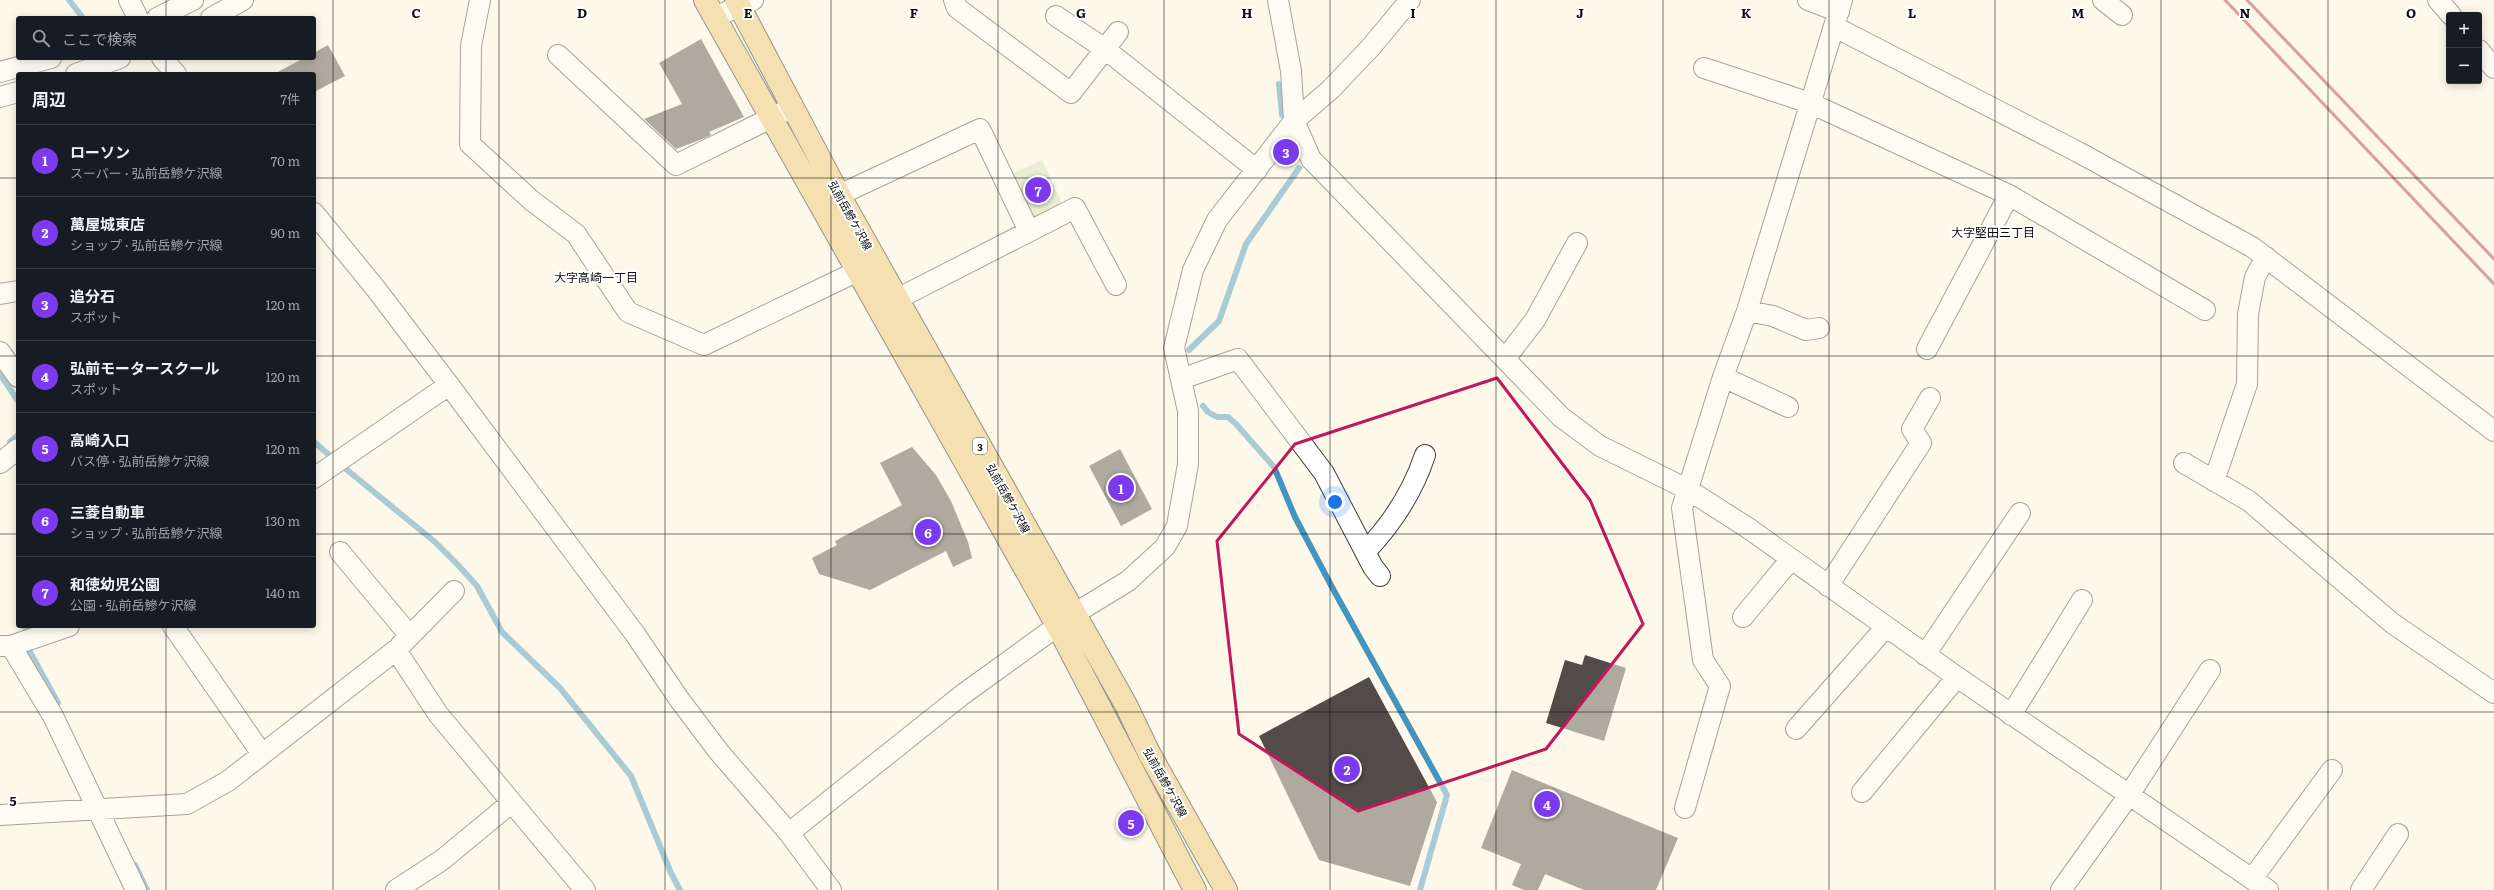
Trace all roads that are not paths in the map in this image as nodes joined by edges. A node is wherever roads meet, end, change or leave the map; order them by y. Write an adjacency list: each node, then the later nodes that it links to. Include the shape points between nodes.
1 (129, 0): 16 (street)
2 (193, 0): 17 (street)
3 (244, 0): 18 (street)
4 (480, 0): 45 (street, via 471,46 470,144 532,200 576,234 628,312 704,345)
5 (954, 0): 21 (street, via 957,8 1071,93)
6 (1278, 0): 37 (street, via 1291,71)
7 (1410, 0): 37 (street, via 1371,47 1331,89)
8 (1808, 0): 14 (street)
9 (2103, 0): 15 (street)
10 (2438, 0): 13 (street)
11 (743, 2): 12 (street); 35 (main road, 弘前岳鰺ケ沢線 / 3)
12 (710, 8): 36 (main road, 3)
13 (2448, 12)
14 (1839, 13): 34 (street); 44 (street, via 2078,152 2252,247)
15 (2122, 15)
16 (137, 16)
17 (161, 16)
18 (215, 16)
19 (1056, 16): 21 (street)
20 (1118, 32): 21 (street)
21 (1105, 49): 38 (street)
22 (2482, 54): 28 (street)
23 (558, 55): 36 (street, via 676,165)
24 (44, 60): 29 (street)
25 (114, 60): 30 (street)
26 (164, 60): 31 (street)
27 (1704, 68): 34 (street)
28 (2494, 68)
29 (0, 72)
30 (82, 72)
31 (174, 72)
32 (16, 93): 33 (street)
33 (0, 97)
34 (1810, 103): 40 (street); 51 (street)
35 (793, 107): 36 (street); 39 (main road, 弘前岳鰺ケ沢線 / 3)
36 (772, 118): 45 (main road, 3)
37 (1294, 121): 38 (street); 55 (street, via 1311,158)
38 (1257, 170): 58 (street, via 1217,220 1193,270 1174,348)
39 (839, 195): 42 (street, via 980,129); 49 (main road, 弘前岳鰺ケ沢線 / 3)
40 (2009, 195): 50 (street); 53 (street)
41 (316, 215): 59 (street)
42 (1029, 231): 46 (street, via 1075,208); 49 (street)
43 (1577, 243): 55 (street, via 1535,320)
44 (2266, 258): 62 (street); 68 (street, via 2256,277 2248,314 2247,384)
45 (858, 271): 79 (main road, 3)
46 (1116, 285)
47 (16, 291): 48 (street)
48 (0, 294)
49 (897, 299): 79 (main road, 弘前岳鰺ケ沢線 / 3)
50 (2205, 310)
51 (1747, 311): 52 (street, via 1773,316 1806,330); 57 (street)
52 (1819, 328)
53 (1927, 349)
54 (0, 352): 56 (street)
55 (1505, 359): 69 (street, via 1561,417 1600,446)
56 (16, 374)
57 (1723, 377): 61 (street); 69 (street)
58 (1181, 379): 72 (street, via 1238,360 1324,473); 79 (street, via 1188,411 1188,464 1177,526 1165,547 1145,566)
59 (449, 385): 67 (street); 100 (street, via 635,634 719,752)
60 (1930, 398): 75 (street, via 1912,429 1921,443)
61 (1788, 407)
62 (2494, 431)
63 (16, 451): 65 (street)
64 (1425, 455): 72 (street, via 1417,479 1405,499 1384,532)
65 (0, 463)
66 (2184, 463): 68 (street)
67 (316, 477)
68 (2214, 481): 89 (street, via 2249,501 2392,623)
69 (1687, 489): 73 (street); 98 (street, via 1682,508 1703,660 1720,686)
70 (2020, 513): 86 (street)
71 (340, 552): 83 (street)
72 (1366, 552): 74 (street)
73 (1790, 559): 75 (street); 78 (street)
74 (1380, 576)
75 (1828, 586): 80 (street)
76 (454, 591): 83 (street)
77 (2082, 600): 90 (street)
78 (1743, 617)
79 (1066, 621): 100 (street, via 962,695); 107 (main road, 3); 108 (main road, 弘前岳鰺ケ沢線 / 3, via 1126,705 1149,753)
80 (1886, 627): 86 (street); 91 (street)
81 (63, 628): 84 (street)
82 (174, 628): 92 (street)
83 (410, 636): 85 (street)
84 (6, 646): 97 (street, via 53,716)
85 (396, 650): 92 (street); 96 (street, via 438,714)
86 (1925, 655): 88 (street)
87 (2210, 670): 95 (street)
88 (1957, 678): 90 (street); 94 (street)
89 (2494, 693)
90 (2011, 715): 95 (street)
91 (1796, 729)
92 (262, 754): 97 (street, via 228,781 187,804)
93 (2332, 770): 102 (street)
94 (1862, 792)
95 (2129, 795): 102 (street); 109 (street)
96 (511, 803): 104 (street, via 442,860); 105 (street)
97 (98, 808): 99 (street); 103 (street)
98 (1685, 808)
99 (0, 815)
100 (789, 833): 106 (street)
101 (2398, 834): 110 (street)
102 (2260, 885)
103 (136, 890)
104 (396, 890)
105 (585, 890)
106 (831, 890)
107 (1195, 890)
108 (1226, 890)
109 (2061, 890)
110 (2361, 890)

